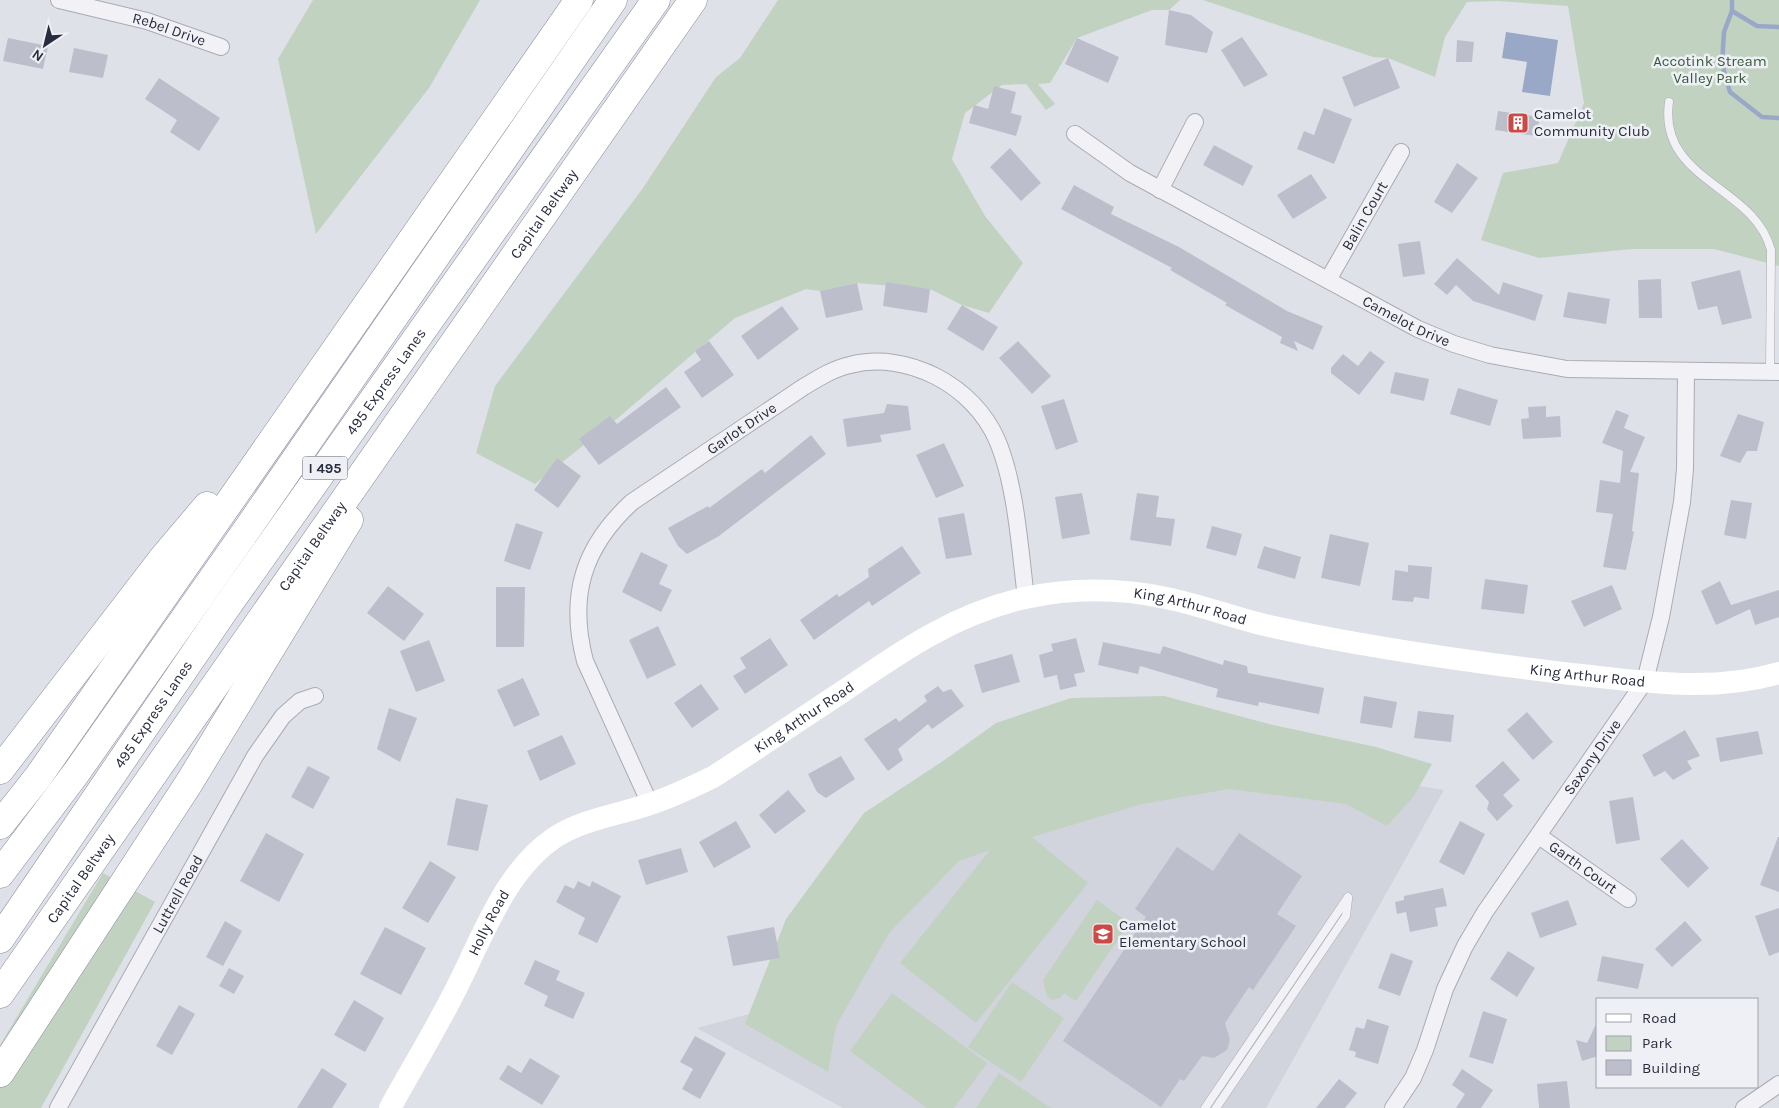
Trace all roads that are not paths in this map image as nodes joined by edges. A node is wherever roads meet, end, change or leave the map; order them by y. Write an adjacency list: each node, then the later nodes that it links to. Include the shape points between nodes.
1 (59, 0): 6 (street, Rebel Drive, via 148,21)
2 (580, 0): 16 (highway)
3 (613, 0): 25 (highway, 495 Express Lanes / I 495, via 237,544 76,773)
4 (656, 0): 27 (highway, 495 Express Lanes / I 495, via 218,620)
5 (693, 0): 13 (highway, Capital Beltway / I 495)
6 (221, 47)
7 (1669, 102): 15 (lane, via 1668,126 1677,150 1747,212 1768,236)
8 (1195, 122): 11 (street)
9 (1075, 134): 11 (street, Camelot Drive)
10 (1401, 152): 12 (street, Balin Court)
11 (1160, 190): 12 (street, Camelot Drive)
12 (1328, 280): 14 (street, Camelot Drive, via 1418,329 1490,356 1567,369)
13 (450, 348): 28 (highway, Capital Beltway / I 495); 29 (highway, via 327,560)
14 (1686, 371): 15 (street, Camelot Drive); 19 (street, Saxony Drive, via 1682,502 1661,617)
15 (1774, 372)
16 (319, 373): 21 (highway, via 163,558); 23 (highway, via 38,776)
17 (1026, 598): 19 (street, King Arthur Road, via 1086,591 1130,592 1336,640 1441,658); 22 (street, King Arthur Road, via 995,606 927,635 712,777); 22 (street, Garlot Drive, via 1003,455 984,418 950,385 910,365 870,361 829,372 632,502 615,518 590,555 578,595 579,640 585,661)
18 (1779, 673): 19 (street, King Arthur Road, via 1708,686)
19 (1645, 682): 24 (street, Saxony Drive)
20 (315, 696): 31 (street, Luttrell Road, via 300,700 283,716 255,756)
21 (0, 770)
22 (650, 804): 32 (street, Holly Road, via 570,829 530,859 500,903)
23 (0, 825)
24 (1539, 836): 26 (street, Garth Court); 35 (street, Saxony Drive, via 1465,946 1413,1078)
25 (0, 874)
26 (1628, 899)
27 (0, 939)
28 (0, 994)
29 (0, 1073)
30 (1779, 1084): 36 (street)
31 (58, 1108)
32 (390, 1108)
33 (1205, 1108): 34 (lane, via 1348,896 1346,916)
34 (1216, 1108)
35 (1393, 1108)
36 (1744, 1108)

